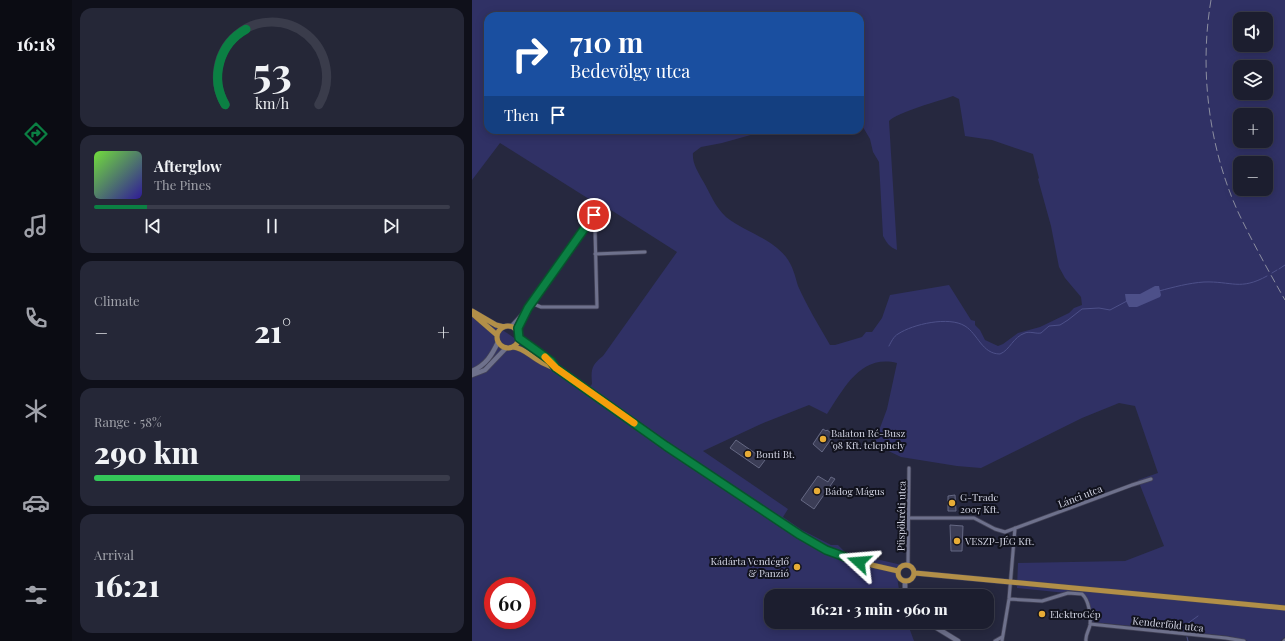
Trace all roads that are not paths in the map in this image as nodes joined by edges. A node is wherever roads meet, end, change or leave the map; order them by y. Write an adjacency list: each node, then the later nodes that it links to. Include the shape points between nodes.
1 (600, 206): 2 (street)
2 (588, 224): 4 (street, via 595,229); 5 (street)
3 (645, 252): 4 (street)
4 (596, 254): 5 (street, via 597,307 541,308)
5 (531, 302): 6 (street)
6 (528, 308): 9 (street); 10 (street)
7 (472, 312): 8 (main road, via 496,325); 11 (main road)
8 (504, 326): 9 (main road); 11 (main road)
9 (511, 326): 10 (main road)
10 (517, 330): 12 (main road)
11 (497, 336): 13 (main road)
12 (519, 338): 14 (main road); 16 (main road, via 551,361)
13 (498, 342): 15 (main road); 17 (main road, via 489,359)
14 (513, 347): 15 (main road); 16 (main road, via 521,349 541,363)
15 (506, 348): 18 (main road, via 485,370)
16 (556, 368): 24 (main road, via 666,446 813,543 850,560)
17 (472, 371)
18 (472, 375)
19 (909, 468): 21 (street, Püspökréti utca)
20 (1151, 479): 22 (street, Lánci utca)
21 (908, 518): 22 (street, Lánci utca, via 974,518 1000,531); 23 (street, Püspökréti utca)
22 (1015, 528): 27 (street)
23 (908, 564): 24 (main road, via 902,565); 25 (main road, via 913,567)
24 (898, 571): 26 (main road, via 900,578)
25 (915, 573): 26 (main road, via 912,578); 27 (main road)
26 (905, 581): 28 (main road)
27 (1011, 581): 29 (street); 30 (main road)
28 (905, 589)
29 (1010, 599): 31 (street, via 1042,601 1068,594 1082,594 1088,601); 33 (street)
30 (1285, 608)
31 (1090, 624): 36 (street); 37 (street, Kenderföld utca)
32 (938, 629): 34 (main road)
33 (1002, 639): 35 (street)
34 (958, 641)
35 (996, 641)
36 (1086, 641)
37 (1244, 641)

